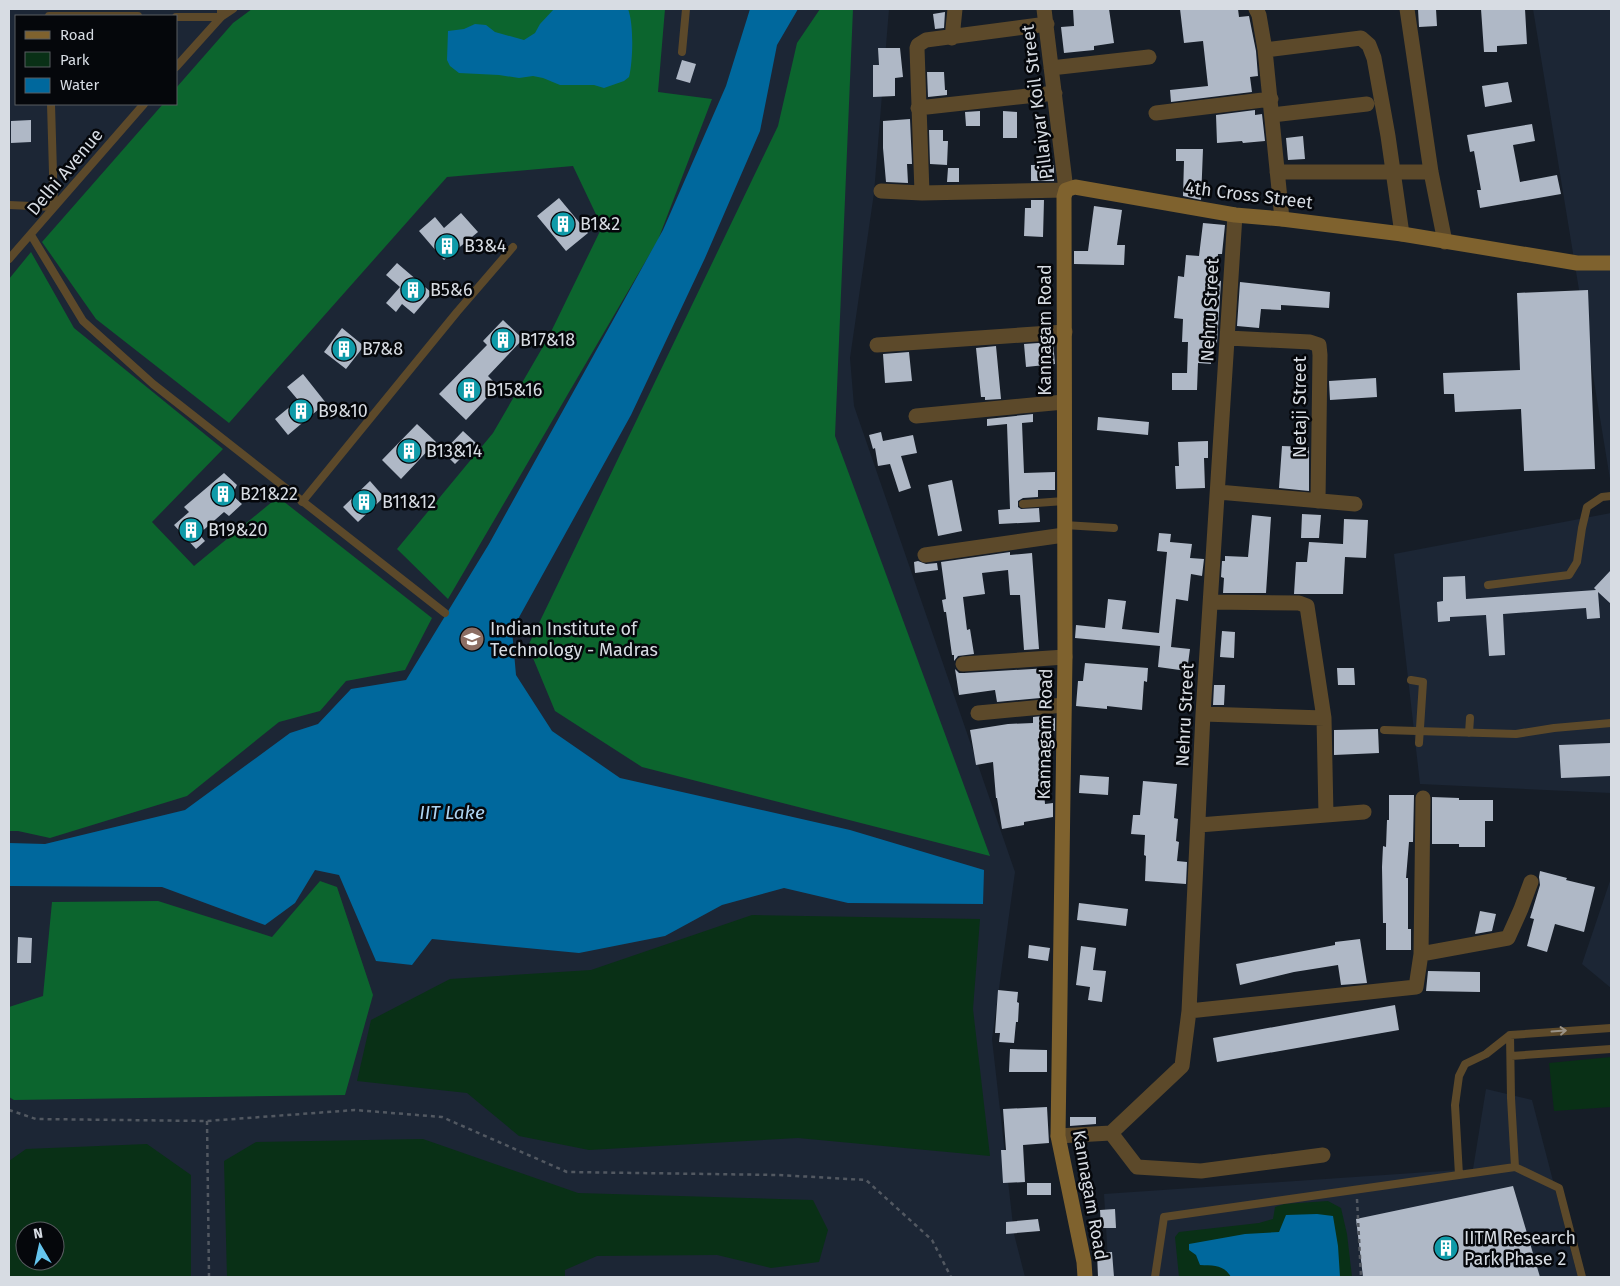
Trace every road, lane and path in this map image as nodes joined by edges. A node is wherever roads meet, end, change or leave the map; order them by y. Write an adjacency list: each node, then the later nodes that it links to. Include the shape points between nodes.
1 (232, 9): 6 (lane)
2 (686, 9): 11 (lane)
3 (955, 9): 9 (street)
4 (1256, 9): 10 (street)
5 (1407, 9): 25 (street)
6 (221, 13): 8 (lane); 13 (lane)
7 (1046, 16): 9 (street); 14 (street, Pillaiyar Koil Street)
8 (178, 17)
9 (952, 38): 20 (street, via 926,40 918,45)
10 (1265, 50): 16 (street); 24 (street, via 1361,38 1369,45)
11 (682, 52)
12 (1149, 57): 14 (street)
13 (178, 66)
14 (1051, 68): 15 (street, Pillaiyar Koil Street)
15 (1055, 93): 20 (street); 26 (street, Pillaiyar Koil Street)
16 (1271, 99): 21 (street); 22 (street)
17 (1367, 104): 22 (street)
18 (51, 105): 30 (lane)
19 (143, 105): 30 (lane, Delhi Avenue)
20 (918, 108): 28 (street)
21 (1156, 113)
22 (1272, 115): 23 (street)
23 (1277, 172): 24 (street); 32 (street)
24 (1394, 172): 25 (street); 33 (street)
25 (1431, 172): 35 (street)
26 (1066, 190): 28 (street, 4th Cross Street); 31 (street, 4th Cross Street, via 1075,187); 39 (street, Kannagam Road)
27 (882, 191): 28 (street, 4th Cross Street)
28 (922, 193)
29 (9, 205): 30 (lane)
30 (54, 207): 34 (lane, Delhi Avenue)
31 (1235, 215): 32 (street, 4th Cross Street); 40 (street, Nehru Street)
32 (1282, 219): 33 (street, 4th Cross Street)
33 (1402, 234): 35 (street, 4th Cross Street)
34 (31, 235): 37 (lane, Delhi Avenue); 48 (lane, via 83,321 153,384)
35 (1445, 242): 38 (street, 4th Cross Street, via 1577,263)
36 (513, 246): 48 (lane)
37 (9, 259)
38 (1611, 263)
39 (1065, 332): 41 (street); 42 (street, Kannagam Road)
40 (1228, 338): 44 (street, Nehru Street); 47 (street, Netaji Street, via 1319,344)
41 (877, 345)
42 (1064, 402): 43 (street); 46 (street, Kannagam Road)
43 (916, 416)
44 (1218, 492): 47 (street); 55 (street, Nehru Street)
45 (1611, 496): 54 (lane, via 1602,497 1587,507 1577,562 1569,576)
46 (1064, 501): 49 (lane); 52 (street, Kannagam Road)
47 (1318, 501): 50 (street)
48 (302, 502): 56 (lane)
49 (1023, 504)
50 (1355, 504)
51 (1114, 528): 52 (lane)
52 (1064, 530): 53 (street); 57 (street, Kannagam Road)
53 (925, 555)
54 (1488, 586)
55 (1212, 602): 62 (street, Nehru Street); 63 (street, via 1299,603 1307,606)
56 (445, 613)
57 (1065, 656): 58 (street); 60 (street, Kannagam Road)
58 (963, 664)
59 (1411, 680): 67 (lane, via 1423,682)
60 (1064, 705): 61 (street); 84 (street, Kannagam Road)
61 (978, 713)
62 (1203, 714): 63 (street); 73 (street, Nehru Street)
63 (1324, 718): 72 (street)
64 (1470, 718): 68 (lane)
65 (1611, 723): 68 (lane, via 1516,734)
66 (1384, 730): 67 (lane)
67 (1419, 731): 68 (lane); 69 (lane)
68 (1469, 733)
69 (1419, 743)
70 (1423, 798): 75 (street)
71 (1364, 812): 72 (street)
72 (1326, 815): 73 (street)
73 (1199, 825): 76 (street, Nehru Street)
74 (1530, 882): 75 (street, via 1508,938)
75 (1421, 954): 76 (street, via 1416,986)
76 (1188, 1011): 83 (street, Nehru Street, via 1182,1066)
77 (1611, 1028): 78 (lane, one-way to 77)
78 (1510, 1035): 80 (lane); 87 (lane, via 1486,1054 1465,1064 1459,1076 1455,1105)
79 (1611, 1048): 80 (lane)
80 (1510, 1056): 86 (lane)
81 (9, 1110): 82 (path, via 36,1119)
82 (208, 1120): 89 (path); 90 (path, via 355,1110 432,1117 442,1118 567,1172 779,1175 866,1180 932,1240)
83 (1111, 1133): 84 (street); 85 (street, via 1137,1167 1202,1171)
84 (1058, 1136): 91 (street, Kannagam Road)
85 (1322, 1155)
86 (1515, 1167): 87 (lane); 94 (lane, via 1559,1188)
87 (1459, 1176): 88 (lane)
88 (1356, 1190): 92 (lane, via 1164,1217); 93 (path)
89 (209, 1277)
90 (951, 1277)
91 (1085, 1277)
92 (1155, 1277)
93 (1361, 1277)
94 (1582, 1277)

